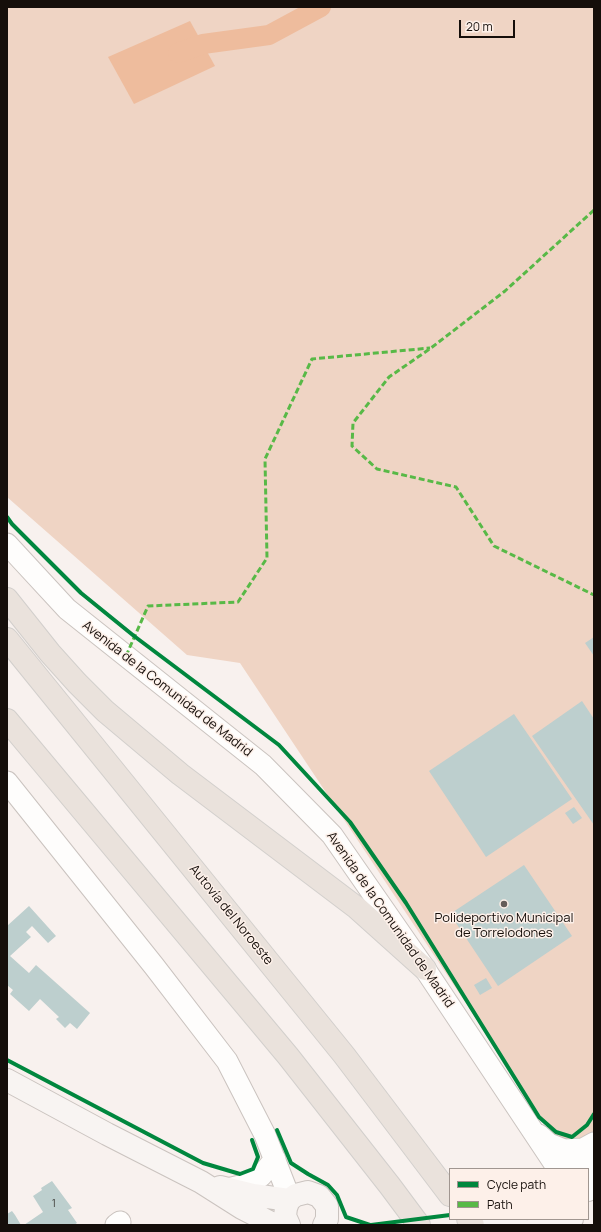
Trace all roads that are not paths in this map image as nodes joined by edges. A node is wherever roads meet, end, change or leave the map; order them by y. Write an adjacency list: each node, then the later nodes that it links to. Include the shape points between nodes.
1 (7, 544): 6 (street, Avenida de la Comunidad de Madrid, via 67,609 263,765 332,835)
2 (7, 598): 6 (highway, via 50,653 105,711 180,774 358,908)
3 (7, 639): 19 (highway, Autovía del Noroeste, via 344,1055)
4 (7, 720): 26 (highway, via 288,1056)
5 (7, 782): 12 (street, via 227,1061)
6 (425, 969): 8 (street, Avenida de la Comunidad de Madrid)
7 (7, 1080): 11 (main road)
8 (528, 1124): 9 (street, via 549,1144 564,1150 583,1149); 13 (street, Avenida de la Comunidad de Madrid)
9 (594, 1143)
10 (594, 1147): 14 (street)
11 (153, 1158): 16 (main road); 23 (main road, via 172,1183)
12 (275, 1159): 18 (street, via 261,1176 244,1185); 20 (street)
13 (557, 1168)
14 (573, 1168)
15 (594, 1171): 17 (street)
16 (201, 1182): 18 (main road); 24 (main road)
17 (589, 1187)
18 (228, 1189): 20 (main road)
19 (449, 1194)
20 (290, 1200): 22 (main road, via 301,1192 314,1193 324,1201); 25 (main road, via 285,1216)
21 (566, 1220): 27 (main road)
22 (330, 1221)
23 (250, 1225)
24 (275, 1225)
25 (289, 1225)
26 (419, 1225)
27 (537, 1225)

